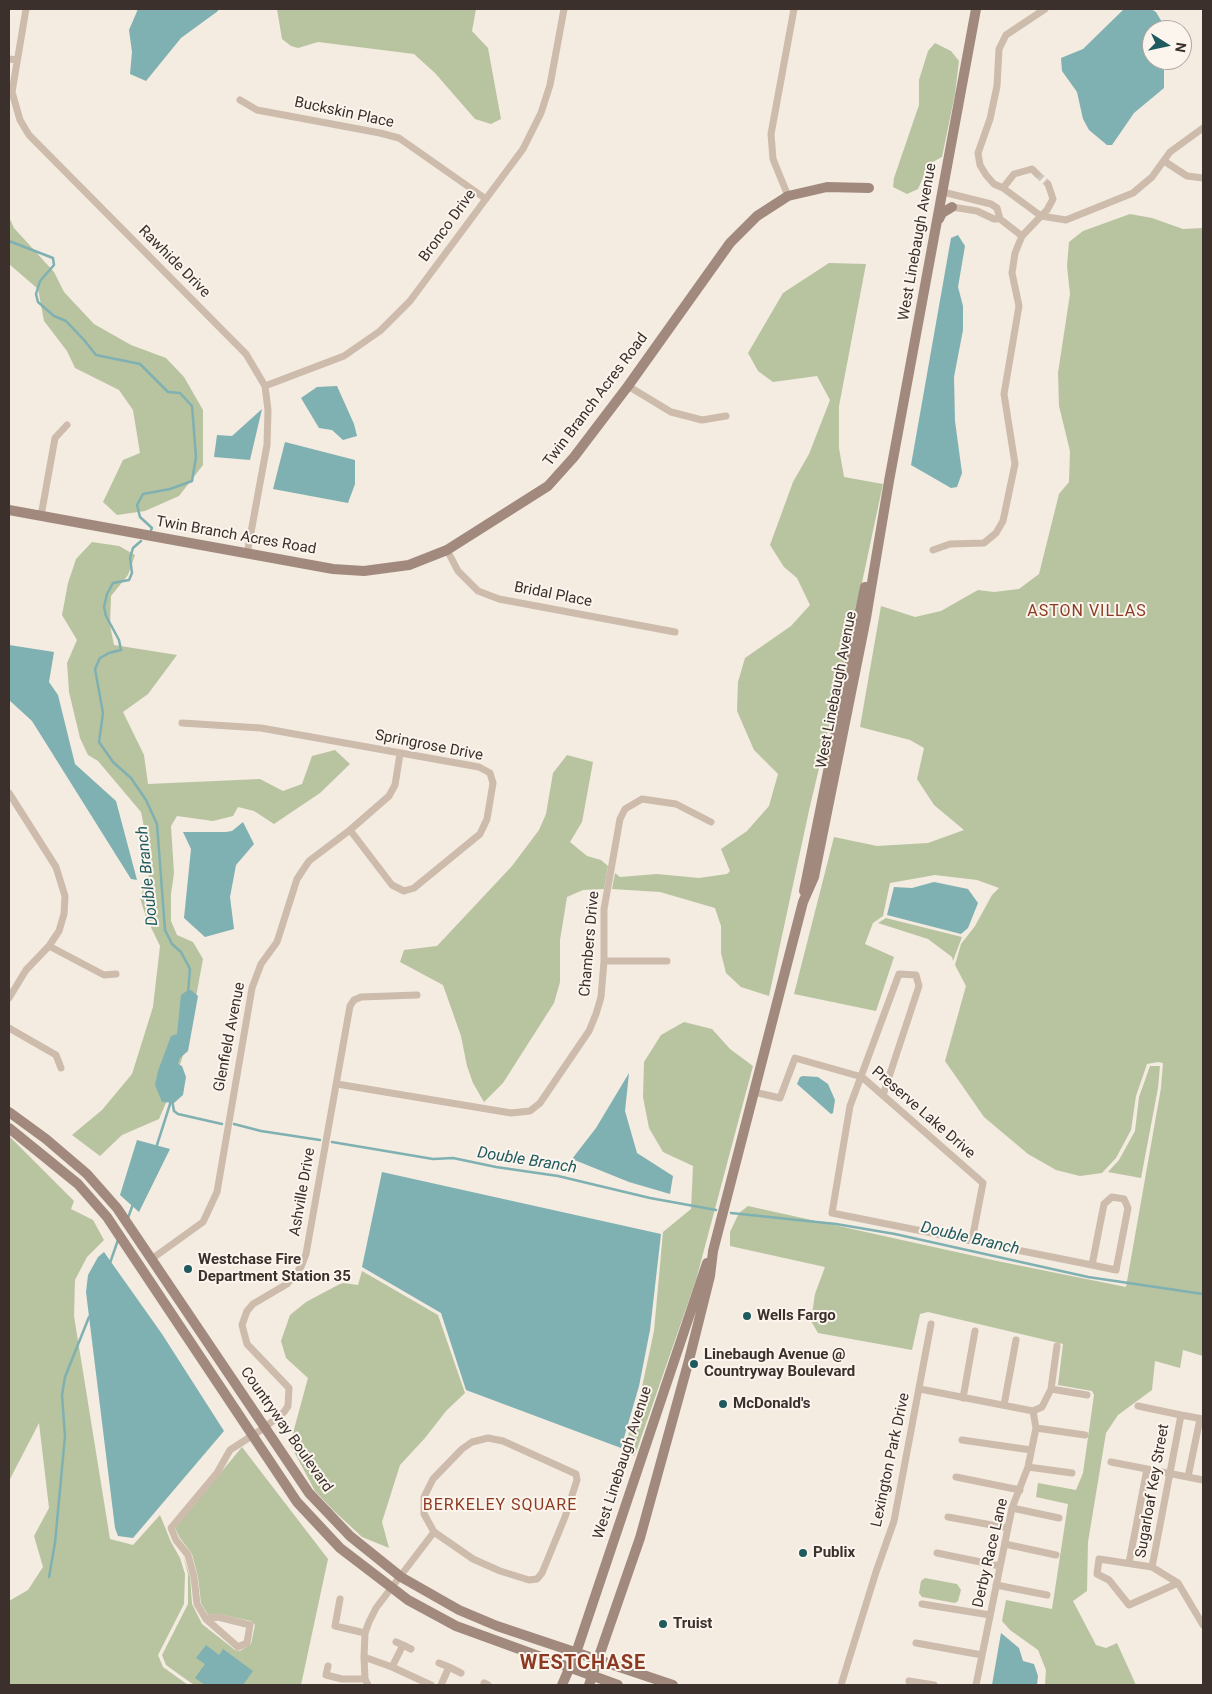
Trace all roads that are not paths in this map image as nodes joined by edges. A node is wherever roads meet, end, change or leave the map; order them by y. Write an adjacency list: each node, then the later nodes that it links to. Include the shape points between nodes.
1 (26, 9): 7 (street, Rawhide Drive)
2 (564, 9): 18 (street, Bronco Drive, via 550,85 541,113 523,149)
3 (794, 9): 17 (street, via 770,134 774,159)
4 (976, 9): 16 (street, West Linebaugh Avenue)
5 (1044, 9): 15 (street, via 1006,35 998,49 997,86 978,153 986,175)
6 (9, 59): 7 (street)
7 (17, 60): 24 (street, Rawhide Drive, via 12,92 20,120 29,135 246,354)
8 (240, 100): 18 (street, Buckskin Place, via 257,110 399,138)
9 (1203, 128): 10 (street, via 1170,152)
10 (1164, 161): 12 (street, via 1187,176); 20 (street, via 1152,178 1133,193 1066,220)
11 (1037, 174): 15 (street, via 1032,169 1014,174)
12 (1203, 178)
13 (1048, 184): 20 (street, via 1053,199)
14 (869, 188): 17 (street, Twin Branch Acres Road, via 827,187)
15 (1003, 188): 20 (street)
16 (943, 192): 21 (street, via 991,204); 22 (street, West Linebaugh Avenue)
17 (788, 196): 25 (street, Twin Branch Acres Road, via 757,216 730,243)
18 (486, 199): 24 (street, Bronco Drive, via 410,300 380,331 344,356)
19 (952, 207): 21 (street); 22 (street, via 942,213)
20 (1041, 216): 23 (street)
21 (1000, 219): 23 (street)
22 (937, 222): 49 (street, West Linebaugh Avenue, via 828,788 814,877 803,902)
23 (1022, 236): 31 (street, via 1014,253 1012,273 1019,306 1004,394 1015,464 1003,521 996,534 984,543 950,544)
24 (265, 386): 32 (street, Rawhide Drive, via 267,445)
25 (628, 386): 26 (street, via 671,412 702,420); 30 (street, Twin Branch Acres Road, via 548,486)
26 (726, 416)
27 (67, 425): 29 (street, via 55,438)
28 (9, 510): 29 (street, Twin Branch Acres Road)
29 (41, 516): 32 (street, Twin Branch Acres Road)
30 (447, 550): 32 (street, Twin Branch Acres Road, via 409,565 364,571); 33 (street, Bridal Place, via 458,572 478,591 499,599)
31 (933, 550)
32 (247, 554)
33 (675, 632)
34 (182, 723): 35 (street, Springrose Drive, via 261,728)
35 (400, 754): 38 (street, Glenfield Avenue, via 395,785 389,796); 38 (street, Springrose Drive, via 479,767 490,773 493,783 489,810 480,834 414,888 404,891 392,885)
36 (9, 793): 39 (street, via 62,879 64,914 59,931)
37 (711, 822): 40 (street, Chambers Drive, via 676,804 642,798 624,809 604,909)
38 (350, 830): 57 (street, Glenfield Avenue, via 309,861 297,879 277,942 261,964 252,988 217,1192 203,1222)
39 (49, 946): 42 (street, via 104,975); 44 (street, via 26,970)
40 (604, 961): 41 (street); 48 (street, Chambers Drive, via 601,997 593,1023 540,1103 530,1111 511,1113)
41 (667, 961)
42 (116, 974)
43 (417, 995): 48 (street, Ashville Drive, via 354,1000 346,1024)
44 (9, 998)
45 (9, 1028): 46 (street, via 56,1055)
46 (61, 1068)
47 (862, 1077): 49 (street, Preserve Lake Drive, via 795,1058 780,1098); 50 (street, Preserve Lake Drive); 50 (street, via 900,974 916,975 919,986); 55 (street, via 850,1106 832,1212)
48 (337, 1084): 73 (street, Ashville Drive, via 301,1267 287,1284 253,1304 244,1317 242,1332 247,1344 286,1383 290,1393 284,1412)
49 (754, 1092): 56 (street, West Linebaugh Avenue)
50 (883, 1095): 55 (street, Preserve Lake Drive, via 982,1182)
51 (9, 1112): 57 (street, Countryway Boulevard, via 87,1174 117,1208)
52 (9, 1128): 53 (street, Countryway Boulevard)
53 (69, 1177): 54 (street, via 73,1184); 59 (street, Countryway Boulevard, via 107,1216)
54 (71, 1191)
55 (972, 1240): 58 (street)
56 (713, 1250): 75 (street, West Linebaugh Avenue, via 681,1334); 78 (street, West Linebaugh Avenue, via 694,1342)
57 (153, 1258): 59 (street); 73 (street, Countryway Boulevard)
58 (1092, 1265): 58 (street, via 1104,1204 1112,1197 1124,1199 1128,1208 1116,1270)
59 (140, 1266): 77 (street, Countryway Boulevard)
60 (931, 1324): 64 (street, Lexington Park Drive)
61 (975, 1332): 67 (street)
62 (1016, 1340): 68 (street)
63 (1057, 1346): 65 (street)
64 (920, 1389): 67 (street); 134 (street, Lexington Park Drive, via 894,1521)
65 (1051, 1389): 66 (street); 70 (street, via 1042,1407)
66 (1087, 1395)
67 (963, 1398): 68 (street)
68 (1004, 1405): 70 (street)
69 (1138, 1406): 71 (street, Sugarloaf Key Street)
70 (1033, 1411): 74 (street)
71 (1181, 1415): 72 (street); 84 (street, Sugarloaf Key Street)
72 (1201, 1419): 86 (street)
73 (264, 1428): 77 (street, Ashville Drive); 90 (street, Countryway Boulevard)
74 (1036, 1428): 76 (street); 80 (street, Derby Race Lane)
75 (650, 1433): 78 (street); 116 (street, West Linebaugh Avenue)
76 (1085, 1435)
77 (251, 1436): 91 (street, Countryway Boulevard); 111 (street, Ashville Drive, via 230,1450 217,1473 171,1528 188,1555 197,1604)
78 (667, 1438): 119 (street, West Linebaugh Avenue, via 640,1538)
79 (962, 1440): 80 (street)
80 (1031, 1450): 82 (street, Derby Race Lane)
81 (1111, 1462): 83 (street)
82 (1028, 1467): 85 (street); 89 (street, Derby Race Lane)
83 (1147, 1469): 84 (street); 100 (street)
84 (1170, 1473): 86 (street); 102 (street, Sugarloaf Key Street)
85 (1072, 1474)
86 (1188, 1477): 88 (street)
87 (956, 1478): 89 (street)
88 (1203, 1480)
89 (1020, 1490): 92 (street, Derby Race Lane)
90 (309, 1493): 91 (street); 103 (street, Countryway Boulevard, via 350,1536)
91 (297, 1502): 106 (street, Countryway Boulevard, via 340,1548)
92 (1012, 1508): 94 (street); 95 (street, Derby Race Lane)
93 (948, 1517): 95 (street)
94 (1059, 1518)
95 (1008, 1528): 97 (street, Derby Race Lane)
96 (434, 1532): 96 (street, via 424,1514 428,1487 450,1460 472,1442 488,1438 503,1441 576,1474 565,1517 537,1579 530,1580 473,1560); 103 (street)
97 (1005, 1544): 99 (street); 101 (street, Derby Race Lane)
98 (937, 1554): 101 (street)
99 (1056, 1555)
100 (1130, 1563): 102 (street); 104 (street, via 1099,1559 1097,1574 1109,1580 1129,1605)
101 (1000, 1566): 105 (street, Derby Race Lane)
102 (1152, 1566): 104 (street, Sugarloaf Key Street)
103 (401, 1578): 106 (street); 116 (street, Countryway Boulevard, via 459,1610)
104 (1178, 1583): 112 (street, Sugarloaf Key Street)
105 (996, 1585): 107 (street); 110 (street, Derby Race Lane)
106 (392, 1589): 113 (street, via 376,1608); 124 (street, Countryway Boulevard, via 463,1628)
107 (1047, 1594)
108 (340, 1599): 113 (street, via 335,1626)
109 (922, 1604): 110 (street)
110 (990, 1615): 117 (street, Derby Race Lane)
111 (206, 1619): 111 (street, Ashville Drive, via 218,1618 250,1625 247,1644 238,1647)
112 (1203, 1625)
113 (365, 1633): 118 (street)
114 (916, 1643): 117 (street)
115 (411, 1649): 122 (street, via 400,1644)
116 (576, 1653): 119 (street, Countryway Boulevard); 124 (street, West Linebaugh Avenue)
117 (982, 1655): 136 (street, Derby Race Lane)
118 (364, 1657): 122 (street); 128 (street)
119 (598, 1659): 126 (street, West Linebaugh Avenue); 133 (street, Countryway Boulevard)
120 (439, 1663): 123 (street)
121 (328, 1666): 128 (street, via 326,1675)
122 (392, 1667): 129 (street)
123 (449, 1668): 125 (street); 130 (street)
124 (568, 1668): 126 (street, Countryway Boulevard); 131 (street, West Linebaugh Avenue)
125 (461, 1673)
126 (591, 1681): 132 (street, Countryway Boulevard)
127 (909, 1681): 135 (street)
128 (367, 1682)
129 (431, 1685)
130 (441, 1685)
131 (562, 1685)
132 (618, 1685)
133 (673, 1685)
134 (841, 1685)
135 (934, 1685)
136 (976, 1685)

